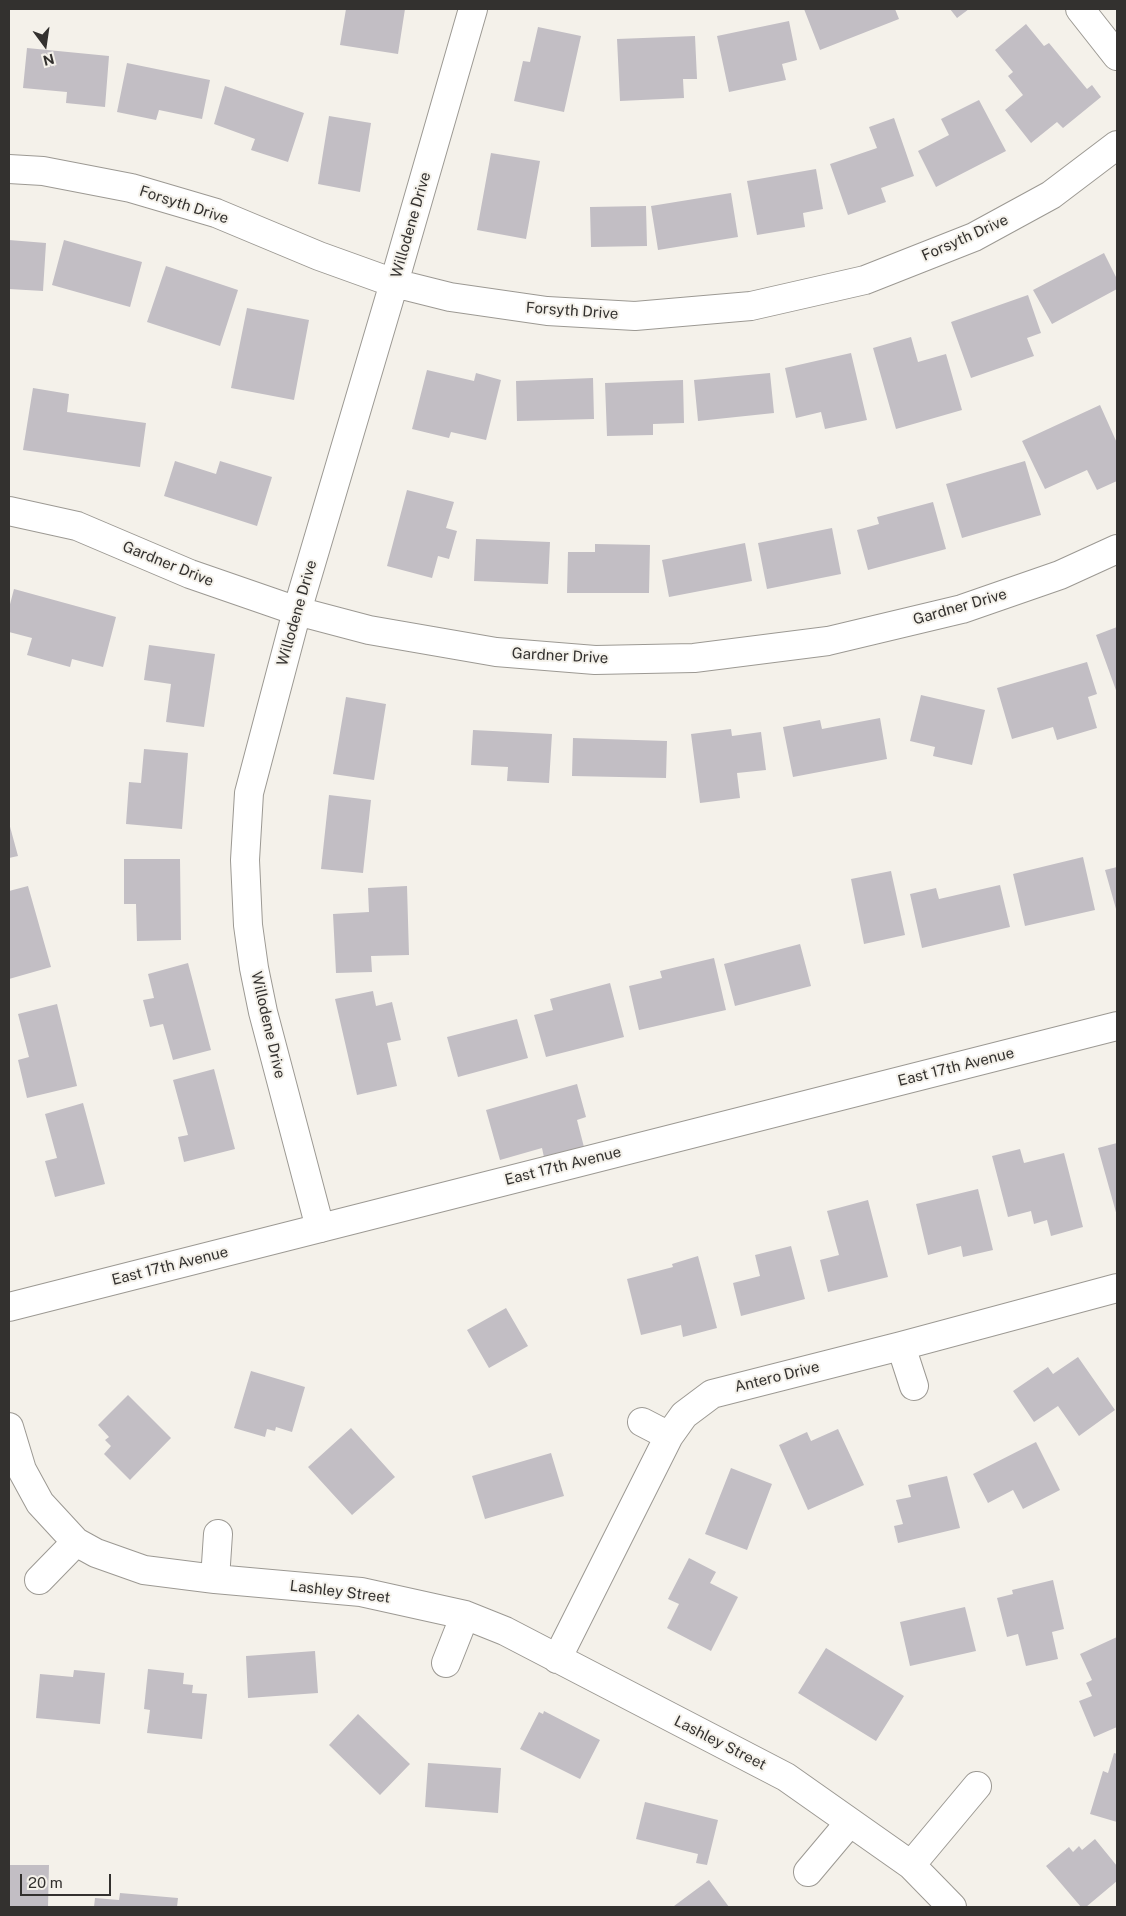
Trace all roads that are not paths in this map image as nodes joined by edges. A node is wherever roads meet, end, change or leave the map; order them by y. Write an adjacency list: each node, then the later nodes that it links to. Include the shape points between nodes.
1 (473, 9): 6 (street, Willodene Drive)
2 (1080, 9): 3 (street)
3 (1117, 56)
4 (1117, 145): 6 (street, Forsyth Drive, via 1051,195 974,237 865,280 751,306 635,316 547,312 450,297)
5 (9, 169): 6 (street, Forsyth Drive, via 131,188 216,213)
6 (394, 283): 9 (street, Willodene Drive)
7 (9, 511): 9 (street, Gardner Drive, via 77,526 190,574)
8 (1117, 549): 9 (street, Gardner Drive, via 1060,575 962,609 828,641 694,658 595,660 496,652 370,630)
9 (297, 611): 11 (street, Willodene Drive, via 249,793 244,860 254,968)
10 (1117, 1026): 11 (street, East 17th Avenue)
11 (320, 1228): 13 (street, East 17th Avenue)
12 (1117, 1288): 14 (street, Antero Drive)
13 (9, 1307)
14 (901, 1346): 15 (street); 18 (street, Antero Drive, via 712,1394 684,1415)
15 (914, 1386)
16 (642, 1422): 18 (street)
17 (9, 1427): 20 (street, Lashley Street, via 22,1470 40,1503)
18 (669, 1436): 24 (street, Antero Drive)
19 (218, 1534): 21 (street)
20 (76, 1542): 21 (street, Lashley Street, via 96,1553 144,1570); 22 (street)
21 (215, 1579): 23 (street, Lashley Street, via 361,1592)
22 (39, 1580)
23 (464, 1615): 24 (street, Lashley Street, via 505,1631); 25 (street)
24 (557, 1659): 27 (street, Lashley Street, via 786,1777)
25 (446, 1663)
26 (977, 1786): 28 (street)
27 (850, 1822): 28 (street, Lashley Street); 29 (street)
28 (911, 1865): 30 (street, Lashley Street)
29 (808, 1872)
30 (952, 1907)

